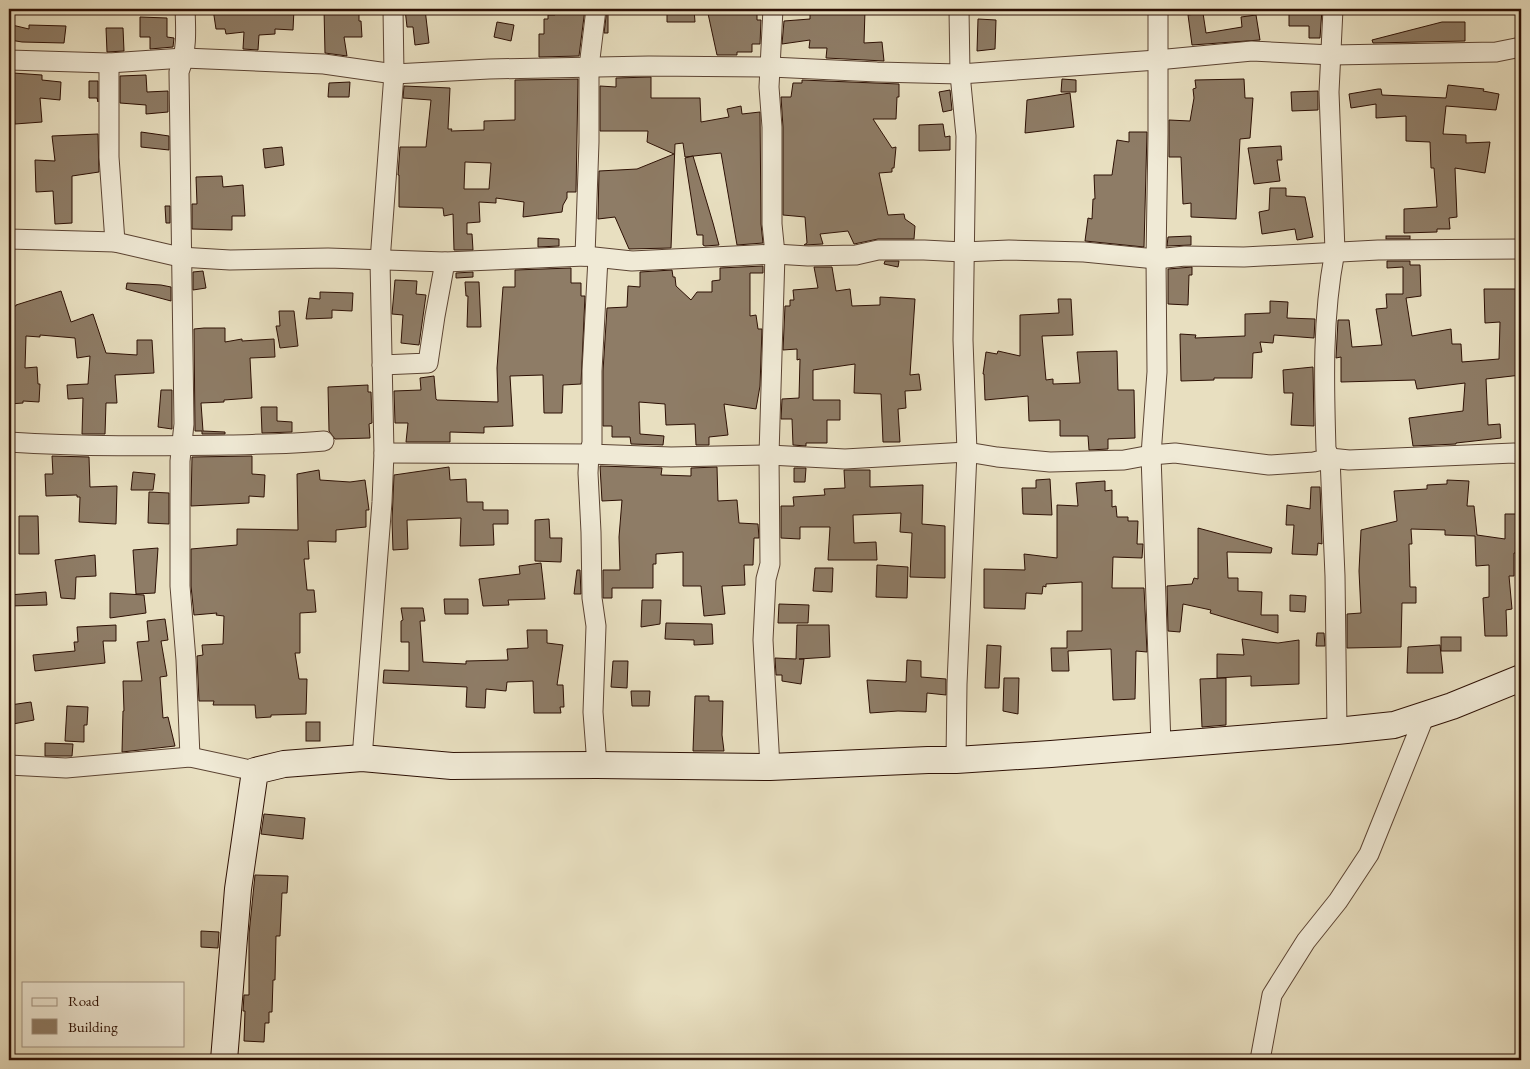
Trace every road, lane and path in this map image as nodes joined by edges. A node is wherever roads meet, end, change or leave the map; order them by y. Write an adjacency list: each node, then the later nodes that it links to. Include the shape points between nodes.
1 (185, 9): 10 (street)
2 (393, 9): 16 (street)
3 (596, 9): 14 (street)
4 (773, 9): 15 (street)
5 (959, 9): 17 (street)
6 (1158, 9): 12 (street)
7 (1333, 9): 9 (street)
8 (1521, 47): 9 (street, via 1496,52)
9 (1332, 55): 12 (street, via 1252,52); 21 (street, via 1329,92)
10 (184, 58): 13 (street); 16 (street, via 324,64); 24 (street, via 178,72)
11 (9, 60): 13 (street)
12 (1157, 60): 17 (street); 26 (street)
13 (109, 63): 19 (street, via 109,157)
14 (589, 67): 15 (street); 16 (street); 25 (street)
15 (771, 67): 17 (street); 23 (street)
16 (394, 74): 27 (street)
17 (960, 74): 22 (street, via 966,136)
18 (9, 239): 19 (street)
19 (115, 242): 24 (street)
20 (1521, 249): 21 (street)
21 (1335, 251): 26 (street); 39 (street, via 1325,335 1326,449)
22 (963, 252): 23 (street, via 878,250 856,255); 26 (street, via 1084,252); 33 (street)
23 (775, 254): 25 (street, via 632,261); 38 (street)
24 (180, 257): 27 (street); 32 (street, via 184,424)
25 (592, 257): 28 (street); 35 (street, via 592,443)
26 (1156, 259): 36 (street, via 1158,372)
27 (380, 261): 28 (street); 29 (street)
28 (445, 262): 29 (street, via 428,363)
29 (382, 366): 34 (street)
30 (324, 441): 32 (street)
31 (9, 442): 32 (street, via 64,446)
32 (181, 446): 44 (street, via 180,586)
33 (967, 452): 36 (street, via 1050,462 1124,460); 38 (street, via 845,459); 46 (street)
34 (384, 454): 35 (street); 45 (street)
35 (589, 454): 38 (street, via 671,458); 48 (street, via 592,598 596,626 593,712)
36 (1151, 455): 39 (street, via 1175,453 1269,465); 43 (street)
37 (1521, 455): 39 (street)
38 (769, 456): 49 (street, via 770,564 766,580 763,640)
39 (1330, 458): 42 (street, via 1336,576)
40 (1521, 678): 41 (street)
41 (1425, 715): 42 (street, via 1394,725); 52 (street, via 1369,854 1306,941 1272,995)
42 (1337, 731): 43 (street)
43 (1160, 745): 46 (street)
44 (190, 757): 47 (street, via 66,768); 50 (street)
45 (362, 758): 48 (street, via 452,766); 50 (street, via 284,764)
46 (956, 760): 49 (street)
47 (9, 765)
48 (597, 765): 49 (street)
49 (770, 767)
50 (255, 771): 51 (street, via 238,890)
51 (224, 1060)
52 (1260, 1060)

